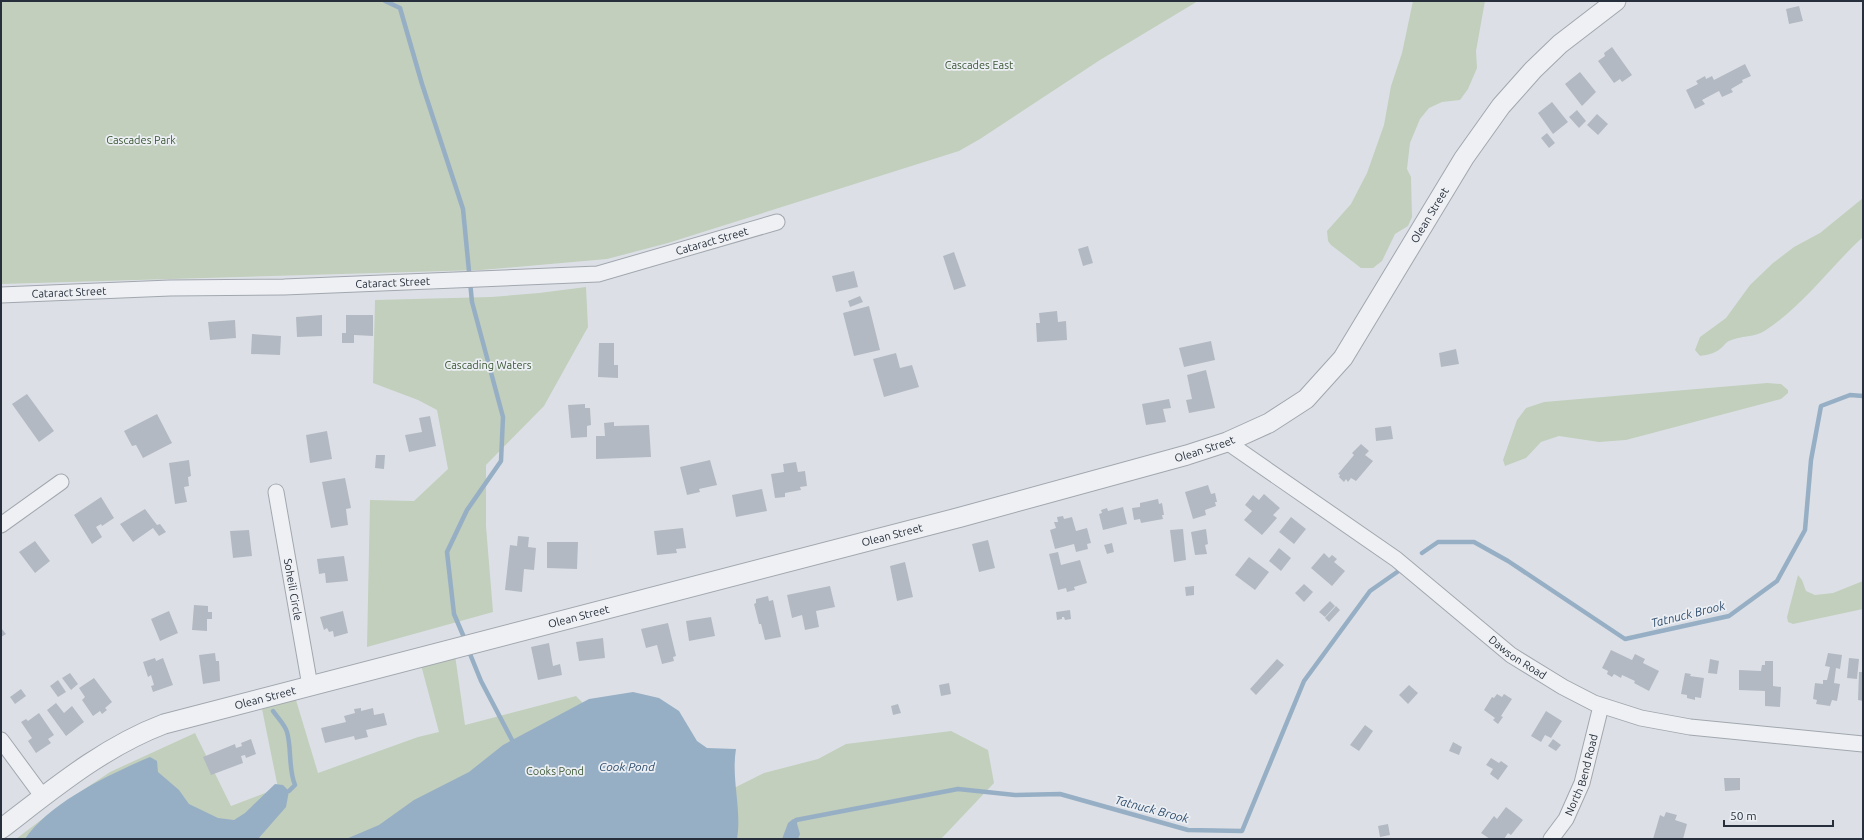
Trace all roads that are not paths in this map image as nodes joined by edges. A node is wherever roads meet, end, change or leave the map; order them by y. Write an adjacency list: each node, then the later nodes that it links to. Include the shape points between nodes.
1 (1616, 1): 4 (street, Olean Street, via 1533,70 1497,111 1464,158 1343,358 1321,384 1288,412)
2 (777, 222): 3 (street, Cataract Street, via 598,274)
3 (1, 295)
4 (1227, 442): 8 (street, Olean Street, via 961,517); 9 (street, Dawson Road, via 1396,559 1511,655 1578,696)
5 (61, 482): 7 (street)
6 (276, 492): 8 (street, Soheili Circle)
7 (1, 525)
8 (310, 686): 12 (street, Olean Street, via 148,730 98,758)
9 (1601, 706): 11 (street, Dawson Road, via 1641,718 1690,727); 14 (street, North Bend Road, via 1582,784 1566,819)
10 (1, 740): 12 (street)
11 (1863, 744)
12 (42, 797): 13 (street, Olean Street)
13 (1, 830)
14 (1551, 839)

